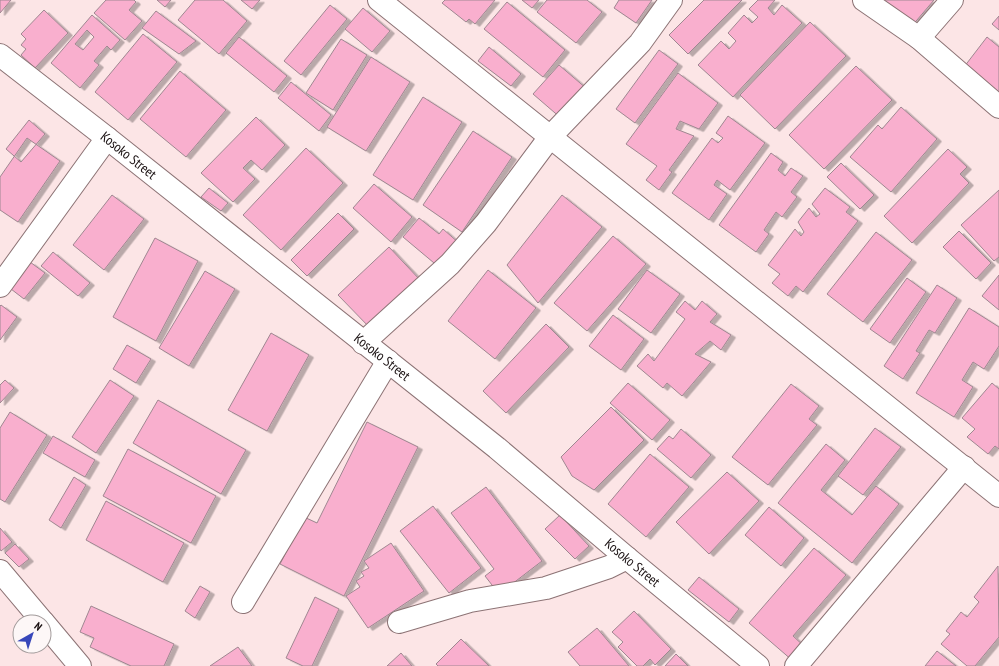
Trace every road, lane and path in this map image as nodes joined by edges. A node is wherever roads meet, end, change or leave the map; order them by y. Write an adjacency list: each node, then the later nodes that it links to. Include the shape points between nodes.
1 (379, 0): 8 (street)
2 (671, 0): 8 (street, via 640,43)
3 (864, 0): 5 (street)
4 (952, 0): 5 (street)
5 (919, 38): 7 (street)
6 (0, 55): 9 (street, Kosoko Street)
7 (999, 107)
8 (550, 137): 11 (street, via 486,223 450,264); 13 (street)
9 (107, 138): 10 (street); 11 (street, Kosoko Street)
10 (0, 286)
11 (363, 343): 12 (street, Kosoko Street)
12 (388, 362): 15 (street, Kosoko Street, via 497,448); 17 (street)
13 (964, 467): 14 (street); 23 (street)
14 (999, 496)
15 (627, 558): 19 (street, via 609,567 546,588 470,601); 22 (street, Kosoko Street)
16 (0, 571): 18 (street)
17 (243, 602)
18 (36, 614)
19 (399, 622)
20 (52, 633): 21 (street)
21 (80, 666)
22 (758, 666)
23 (796, 666)

